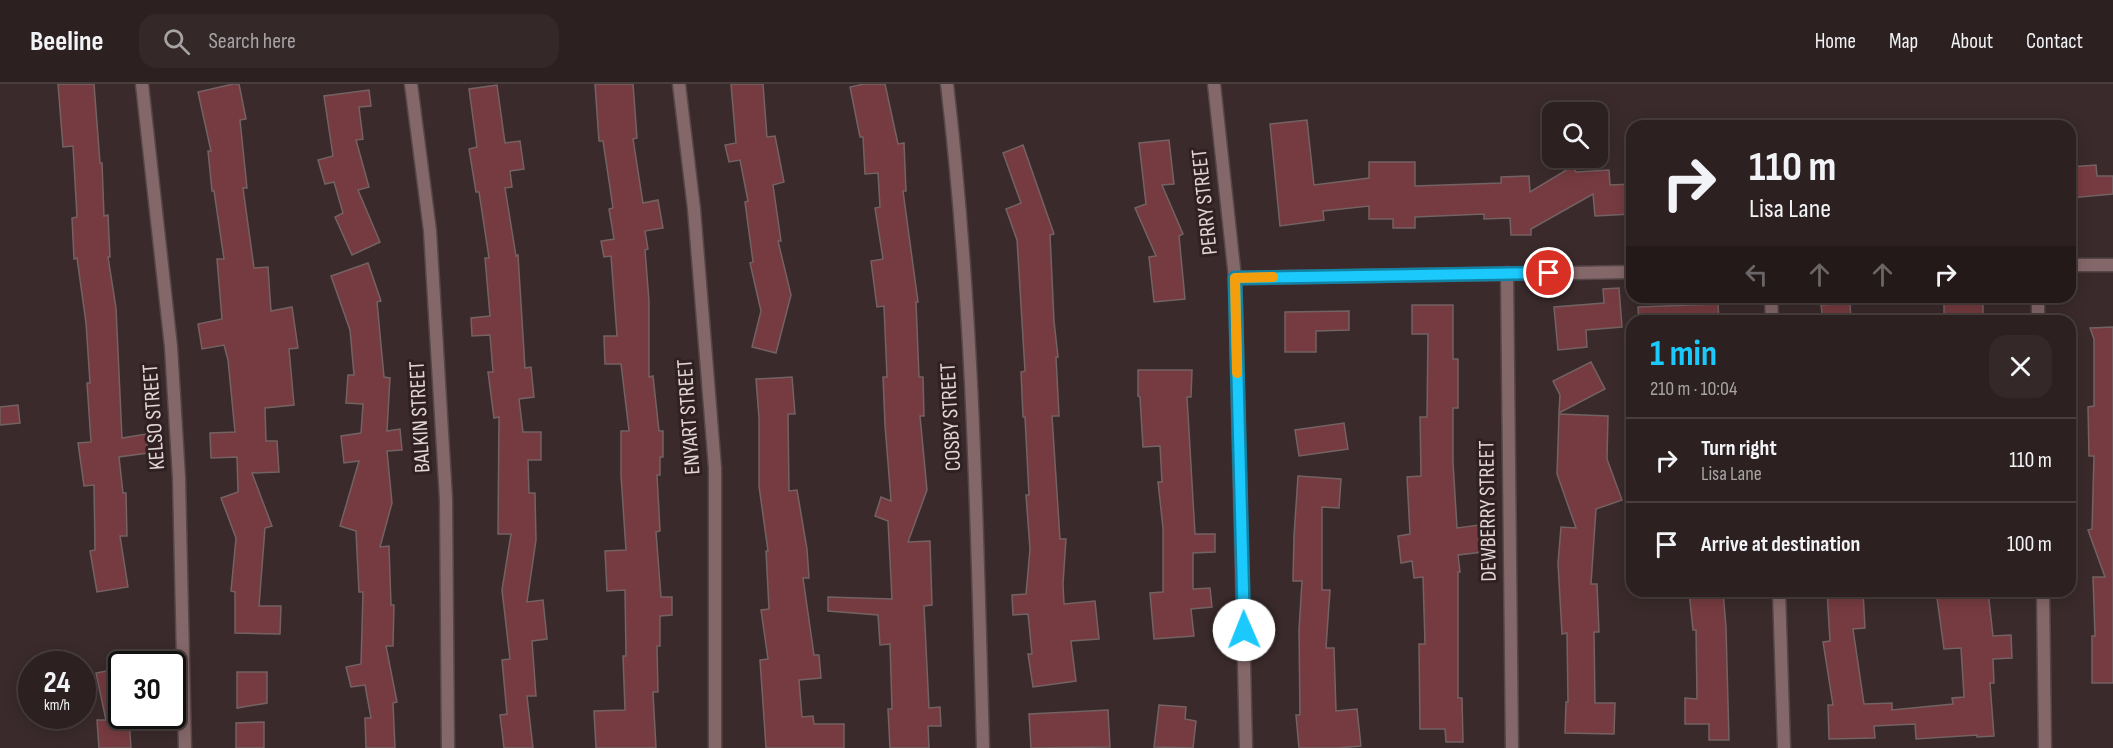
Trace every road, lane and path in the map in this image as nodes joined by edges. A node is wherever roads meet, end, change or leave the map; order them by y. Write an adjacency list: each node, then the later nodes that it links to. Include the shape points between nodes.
1 (142, 84): 13 (street, KELSO STREET, via 171,347 179,478)
2 (411, 84): 14 (street, BALKIN STREET, via 430,231 446,499)
3 (679, 84): 15 (street, ENYART STREET, via 694,209 715,468)
4 (947, 84): 16 (street, COSBY STREET, via 974,416)
5 (1214, 84): 10 (street, PERRY STREET)
6 (2113, 265): 7 (street)
7 (2076, 266)
8 (1626, 272): 9 (street)
9 (1507, 273): 10 (street); 18 (street, DEWBERRY STREET)
10 (1235, 278): 17 (street, PERRY STREET)
11 (1779, 597): 19 (street)
12 (2043, 597): 20 (street)
13 (185, 748)
14 (448, 748)
15 (715, 748)
16 (983, 748)
17 (1246, 748)
18 (1512, 748)
19 (1784, 748)
20 (2045, 748)

